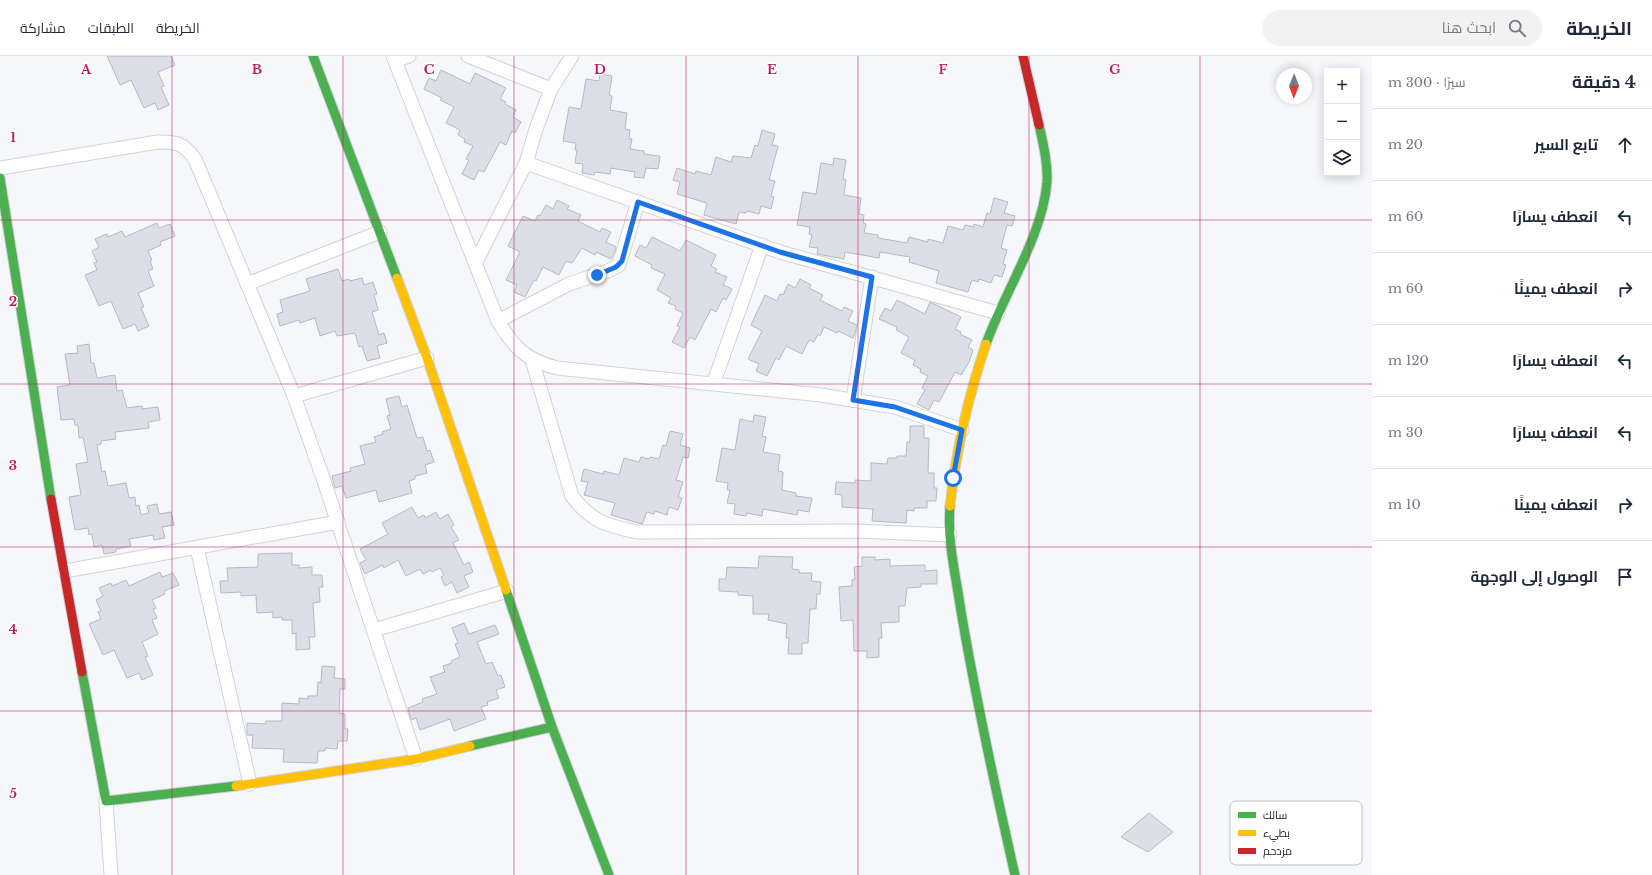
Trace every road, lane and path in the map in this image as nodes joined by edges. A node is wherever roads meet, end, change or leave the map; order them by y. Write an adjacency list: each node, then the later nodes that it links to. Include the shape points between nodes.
1 (312, 56): 12 (street)
2 (409, 56): 6 (street)
3 (468, 56): 7 (street)
4 (572, 56): 7 (street)
5 (1023, 56): 17 (street, via 1045,158 1047,181 1044,207)
6 (394, 59): 14 (street)
7 (551, 89): 8 (street)
8 (526, 164): 11 (street); 14 (street)
9 (0, 168): 16 (street, via 158,142 176,142 187,148 195,159)
10 (0, 178): 28 (street, via 16,287)
11 (638, 202): 13 (street); 18 (street, via 619,265 569,284)
12 (380, 232): 16 (street); 19 (street)
13 (762, 245): 15 (street); 21 (street)
14 (476, 262): 18 (street)
15 (872, 277): 17 (street); 23 (street)
16 (247, 284): 22 (street)
17 (998, 312): 24 (street, via 980,358)
18 (498, 320): 20 (street, via 518,350)
19 (427, 358): 22 (street); 29 (street)
20 (532, 360): 21 (street, via 557,368); 26 (street, via 572,496 580,508 610,526 637,532 856,531)
21 (714, 382): 23 (street)
22 (294, 396): 25 (street)
23 (853, 400): 24 (street, via 895,407)
24 (962, 430): 26 (street, via 949,510)
25 (338, 522): 27 (street); 30 (street)
26 (950, 535): 37 (street, via 970,668)
27 (197, 548): 28 (street); 33 (street)
28 (65, 571): 34 (street)
29 (507, 591): 30 (street); 31 (street)
30 (374, 630): 32 (street)
31 (552, 727): 32 (street); 36 (street)
32 (416, 759): 33 (street)
33 (250, 784): 34 (street)
34 (106, 801): 35 (street)
35 (111, 875)
36 (609, 875)
37 (1015, 875)

